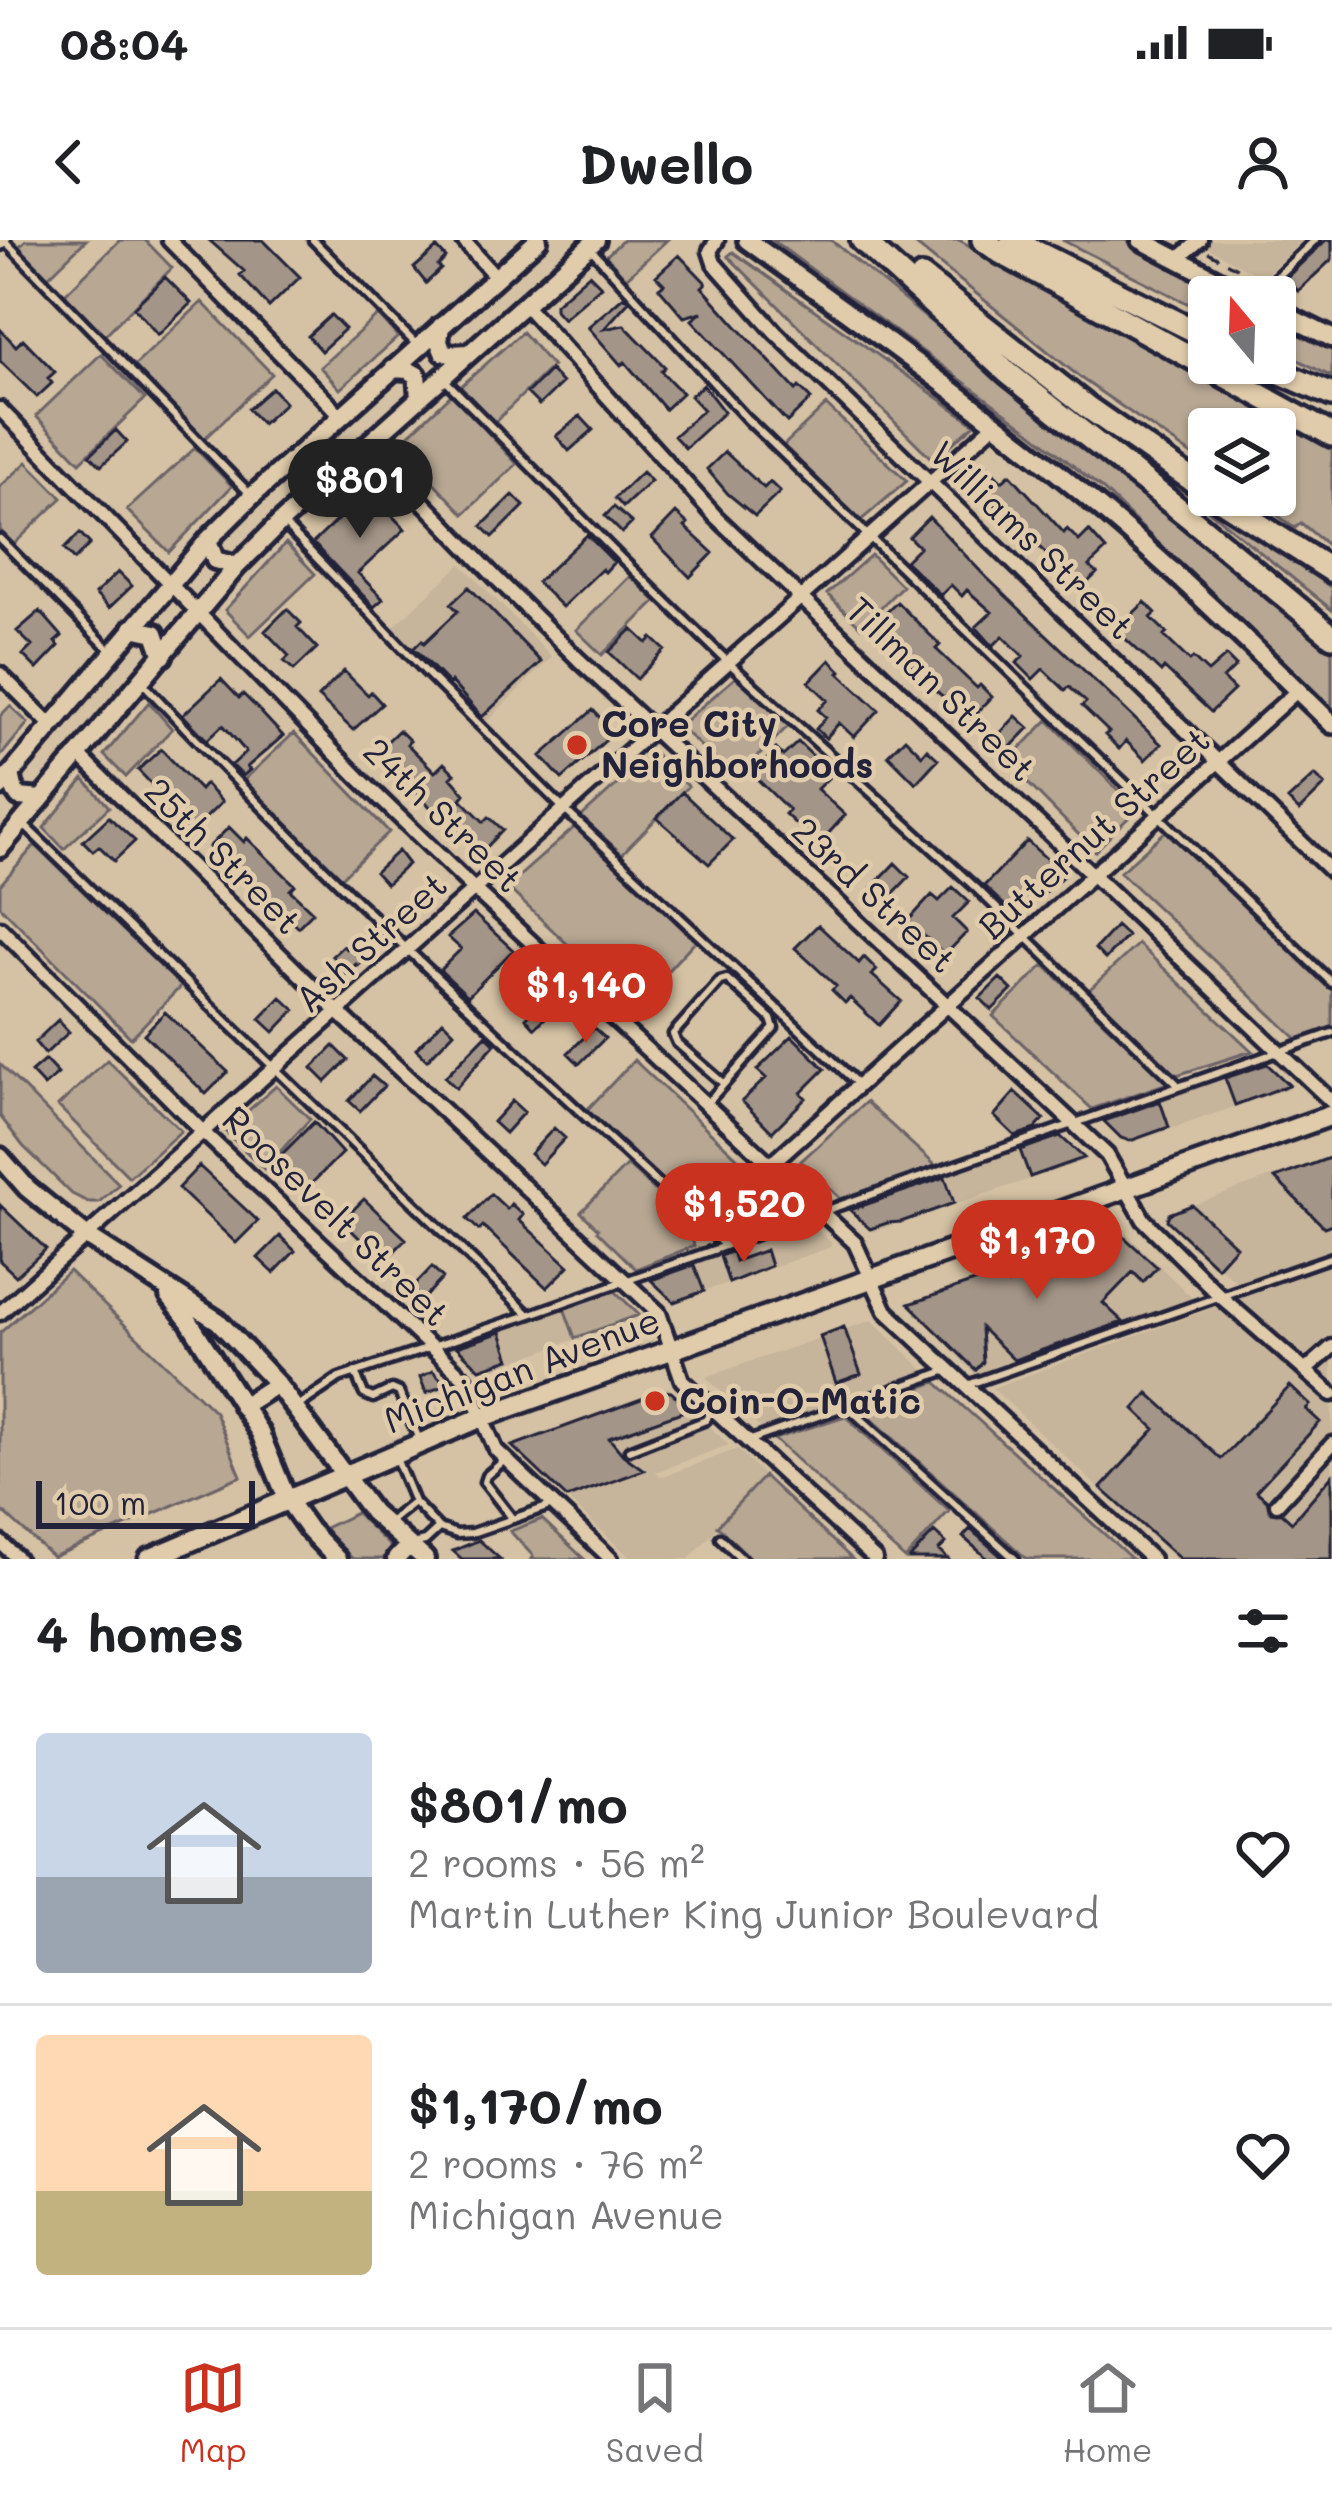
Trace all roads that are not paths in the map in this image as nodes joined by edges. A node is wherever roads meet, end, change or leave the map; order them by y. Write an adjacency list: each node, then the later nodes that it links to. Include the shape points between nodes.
1 (169, 240): 34 (street)
2 (313, 240): 26 (lane)
3 (463, 240): 20 (street)
4 (538, 240): 20 (main road)
5 (698, 240): 16 (street, Williams Street)
6 (747, 240): 35 (main road)
7 (862, 240): 52 (highway, via 1008,374)
8 (874, 240): 38 (highway)
9 (982, 240): 36 (highway)
10 (1012, 240): 24 (highway)
11 (1141, 240): 17 (main road)
12 (1315, 240): 19 (lane)
13 (2, 241): 40 (lane)
14 (1197, 242): 17 (street)
15 (592, 243): 21 (main road); 43 (lane, via 747,419)
16 (714, 246): 39 (street, Williams Street, via 714,263 775,332)
17 (1178, 260): 18 (main road)
18 (1209, 276)
19 (1277, 276)
20 (496, 277): 23 (main road)
21 (524, 304): 27 (main road); 49 (street, Tillman Street, via 676,476)
22 (1296, 320): 25 (main road)
23 (441, 326): 26 (main road); 27 (main road, via 443,352)
24 (1188, 328)
25 (1332, 338)
26 (418, 346): 28 (main road)
27 (471, 352): 29 (main road)
28 (393, 369): 32 (main road, via 417,375); 34 (main road)
29 (442, 378): 32 (main road); 55 (lane)
30 (1296, 379): 31 (highway)
31 (1332, 394)
32 (419, 398): 37 (main road)
33 (0, 410): 48 (street, 24th Street)
34 (341, 416): 40 (main road)
35 (995, 424): 39 (street, Ash Street); 58 (main road, via 1132,535)
36 (1332, 435)
37 (368, 445): 42 (main road); 61 (street, 23rd Street)
38 (1188, 478)
39 (929, 483): 43 (street, Ash Street); 63 (street, Williams Street)
40 (252, 496): 45 (main road)
41 (1246, 516): 47 (highway)
42 (281, 522): 46 (main road); 66 (lane)
43 (868, 538): 49 (street, Ash Street); 67 (lane)
44 (0, 539): 53 (lane)
45 (208, 540): 46 (main road, via 215,560); 48 (main road)
46 (237, 566): 50 (main road)
47 (1332, 571)
48 (170, 584): 50 (street, 24th Street); 51 (main road)
49 (801, 598): 55 (street, Ash Street); 71 (street, Tillman Street)
50 (198, 613): 54 (main road); 72 (street, 24th Street)
51 (132, 628): 53 (main road); 54 (main road, via 155,633)
52 (1332, 636)
53 (112, 653): 60 (main road)
54 (163, 656): 57 (main road)
55 (729, 663): 61 (street, Ash Street); 74 (lane)
56 (0, 674): 60 (street)
57 (141, 682): 62 (main road); 75 (lane)
58 (1298, 690): 59 (main road); 63 (street, Butternut Street)
59 (1332, 724)
60 (52, 726): 64 (main road)
61 (654, 730): 66 (street, Ash Street); 77 (street, 23rd Street)
62 (79, 755): 65 (main road); 78 (street, 25th Street)
63 (1218, 761): 67 (street, Butternut Street); 70 (street, Williams Street)
64 (6, 781): 65 (main road, via 20,797)
65 (40, 799): 68 (main road)
66 (565, 810): 72 (street, Ash Street); 83 (lane)
67 (1157, 815): 71 (street, Butternut Street); 76 (lane)
68 (21, 823): 69 (main road); 81 (lane)
69 (1, 842)
70 (1332, 872)
71 (1092, 874): 74 (street, Butternut Street); 80 (street, Tillman Street)
72 (475, 890): 75 (street, Ash Street); 86 (street, 24th Street)
73 (0, 928): 89 (street, Roosevelt Street)
74 (1024, 936): 77 (street, Butternut Street); 84 (lane)
75 (407, 950): 78 (street, Ash Street); 95 (lane)
76 (1332, 983)
77 (947, 1005): 83 (street, Butternut Street); 88 (street, 23rd Street)
78 (338, 1012): 81 (street, Ash Street); 98 (street, 25th Street)
79 (1332, 1033): 80 (lane)
80 (1279, 1052): 84 (lane); 85 (street, Tillman Street)
81 (274, 1068): 89 (street, Ash Street); 102 (lane)
82 (724, 1084): 82 (lane, via 774,1028 727,979 673,1034); 86 (lane)
83 (859, 1085): 91 (street, Butternut Street)
84 (1180, 1086): 88 (lane)
85 (1332, 1102)
86 (706, 1105): 91 (street, 24th Street)
87 (1332, 1114): 92 (main road, Michigan Avenue)
88 (1074, 1123): 92 (street, 23rd Street, via 1107,1155); 93 (lane)
89 (203, 1132): 94 (street, Ash Street); 104 (street, Roosevelt Street)
90 (0, 1157): 94 (main road)
91 (770, 1165): 93 (street, 24th Street)
92 (1124, 1188): 97 (main road, Michigan Avenue); 100 (street, 23rd Street, via 1144,1220)
93 (821, 1212): 95 (lane); 97 (street, 24th Street, via 855,1243)
94 (86, 1236): 99 (main road); 101 (street, Ash Street)
95 (724, 1245): 98 (lane)
96 (1332, 1257): 100 (lane)
97 (872, 1278): 105 (main road, Michigan Avenue); 106 (street, 24th Street, via 886,1310)
98 (623, 1280): 102 (lane); 105 (street, 25th Street, via 659,1313)
99 (160, 1286): 109 (main road, via 218,1321); 112 (main road)
100 (1220, 1296): 107 (street, 23rd Street); 110 (lane)
101 (0, 1313)
102 (528, 1315): 104 (lane)
103 (1332, 1347): 107 (street)
104 (430, 1348): 108 (lane); 116 (street, Roosevelt Street, via 466,1380)
105 (672, 1348): 115 (street, 25th Street, via 682,1380); 116 (main road, Michigan Avenue)
106 (948, 1369): 110 (street, 24th Street); 113 (lane)
107 (1306, 1370): 111 (street, 23rd Street)
108 (355, 1372): 114 (lane); 118 (lane, via 364,1394 399,1392)
109 (277, 1384): 112 (main road); 114 (main road)
110 (965, 1385): 143 (street, 24th Street)
111 (1332, 1394)
112 (242, 1406): 124 (main road)
113 (847, 1406): 117 (lane); 142 (lane)
114 (296, 1408): 123 (main road)
115 (712, 1408): 117 (street, 25th Street); 120 (lane, via 706,1420)
116 (480, 1418): 118 (main road, Michigan Avenue); 122 (street, Roosevelt Street)
117 (748, 1441): 141 (street, 25th Street)
118 (421, 1442): 121 (main road, Michigan Avenue)
119 (1332, 1444): 126 (street)
120 (629, 1450)
121 (394, 1454): 123 (main road, Michigan Avenue); 125 (lane)
122 (506, 1460): 127 (street, Roosevelt Street); 128 (lane, via 484,1482)
123 (344, 1475): 124 (main road, Michigan Avenue); 129 (main road)
124 (287, 1499): 135 (main road, Michigan Avenue); 136 (main road)
125 (414, 1502): 129 (lane); 130 (lane)
126 (1277, 1504)
127 (554, 1505): 128 (lane); 139 (street, Roosevelt Street)
128 (512, 1518): 130 (lane, via 472,1533)
129 (386, 1525): 133 (main road)
130 (439, 1528): 133 (lane)
131 (720, 1538): 140 (lane)
132 (0, 1542): 134 (street)
133 (409, 1545): 137 (main road); 138 (main road)
134 (18, 1559)
135 (149, 1559)
136 (338, 1559)
137 (396, 1559)
138 (425, 1559)
139 (611, 1559)
140 (742, 1559)
141 (875, 1559)
142 (1015, 1559)
143 (1152, 1559)

